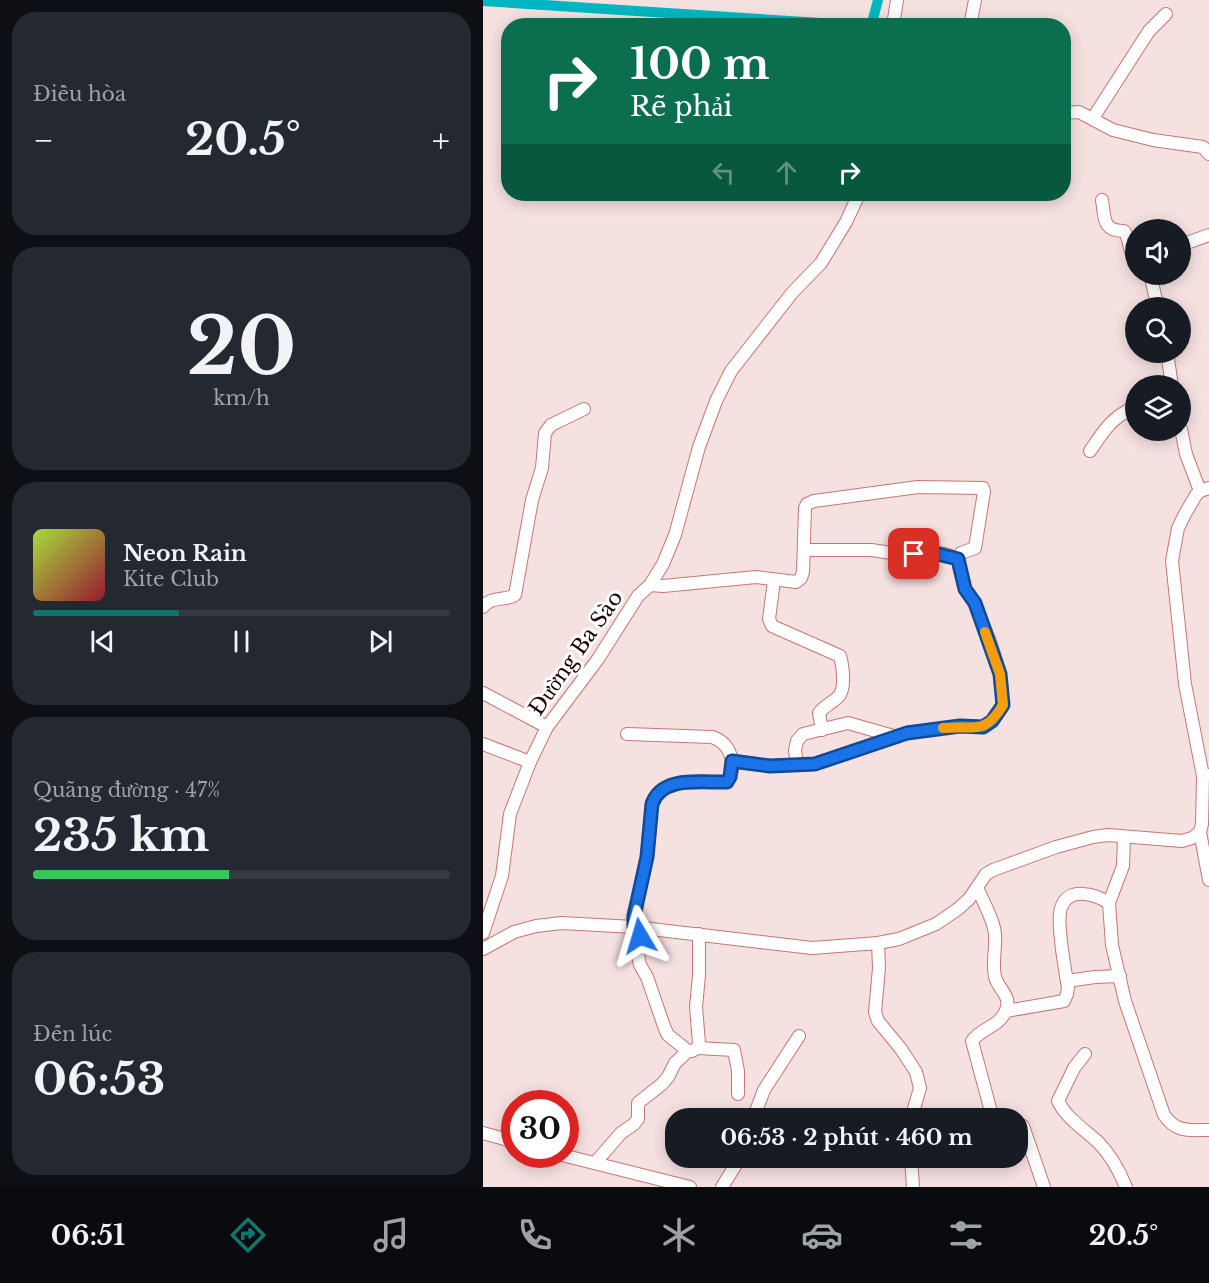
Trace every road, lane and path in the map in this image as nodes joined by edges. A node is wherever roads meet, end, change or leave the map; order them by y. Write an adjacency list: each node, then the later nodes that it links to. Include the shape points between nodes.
1 (897, 0): 4 (street)
2 (975, 0): 5 (street)
3 (1166, 14): 7 (street, via 1149,31)
4 (894, 18)
5 (972, 18)
6 (1071, 112): 7 (street)
7 (1093, 118): 8 (street, via 1113,130 1203,147)
8 (1209, 152)
9 (1102, 200): 11 (street, via 1109,228)
10 (856, 201): 22 (street, Đường Ba Sào, via 821,262 731,371 699,447 675,535)
11 (1125, 232)
12 (1209, 235): 13 (street)
13 (1191, 241)
14 (584, 409): 23 (street, via 551,425 545,433 542,468 532,500 515,595 492,600)
15 (1125, 412): 17 (street, via 1109,423)
16 (1183, 441): 18 (street)
17 (1090, 451)
18 (1205, 489): 33 (street, via 1196,495 1178,528 1172,561 1186,693)
19 (804, 550): 20 (street, via 871,550 906,555 930,552); 20 (street, via 805,508 814,501 918,487 983,488 975,548 961,553); 21 (street, via 801,578 796,582)
20 (958, 559): 28 (street, via 965,589 975,603 1000,674 1003,705 983,727 938,728)
21 (774, 581): 22 (street, via 756,577); 26 (street, via 769,619 772,626 840,656 843,689 819,712)
22 (650, 585): 25 (street, Đường Ba Sào)
23 (483, 607)
24 (483, 693): 25 (street)
25 (547, 727): 31 (street, Đường Ba Sào)
26 (822, 730): 28 (street, via 848,723); 32 (street, via 803,734 797,741)
27 (627, 734): 30 (street, via 712,737 726,745)
28 (897, 737): 32 (street, via 825,761)
29 (483, 744): 31 (street)
30 (732, 761): 32 (street); 39 (street, via 727,782 668,785 654,797)
31 (530, 762): 40 (street, Đường Ba Sào, via 510,814 502,876)
32 (797, 765)
33 (1206, 776): 34 (street)
34 (1200, 832): 35 (street, via 1182,841); 36 (street)
35 (1124, 837): 37 (street, via 1093,837 1056,847 993,870); 38 (street, via 1123,866)
36 (1209, 880)
37 (977, 887): 42 (street, via 958,909 936,924); 46 (street, via 995,934 994,970 1008,1002)
38 (1109, 903): 44 (street, via 1112,945); 45 (street, via 1081,893 1065,901 1060,909)
39 (634, 927): 41 (street); 43 (street, via 562,923 536,926 514,932); 48 (street, via 640,936 640,965 662,1024 668,1035)
40 (483, 933)
41 (699, 934): 42 (street, via 812,948); 48 (street, via 699,1032)
42 (878, 943): 52 (street, via 875,1012 916,1072 920,1088)
43 (483, 949)
44 (1120, 976): 45 (street); 54 (street, via 1164,1115 1172,1126)
45 (1067, 981): 46 (street, via 1064,1001)
46 (1006, 1011): 53 (street, via 972,1041)
47 (799, 1036): 51 (street, via 764,1090)
48 (693, 1049): 50 (street, via 734,1050); 59 (street, via 675,1063 662,1084 637,1103 635,1124 621,1133)
49 (1085, 1054): 66 (street, via 1058,1101 1107,1152)
50 (738, 1094)
51 (757, 1108)
52 (914, 1108)
53 (990, 1108)
54 (1209, 1130)
55 (483, 1133): 56 (street)
56 (501, 1138)
57 (1028, 1141): 65 (street)
58 (579, 1159): 59 (street)
59 (595, 1163): 62 (street)
60 (734, 1168): 63 (street)
61 (912, 1168): 64 (street)
62 (690, 1187)
63 (722, 1187)
64 (913, 1187)
65 (1044, 1187)
66 (1126, 1187)

